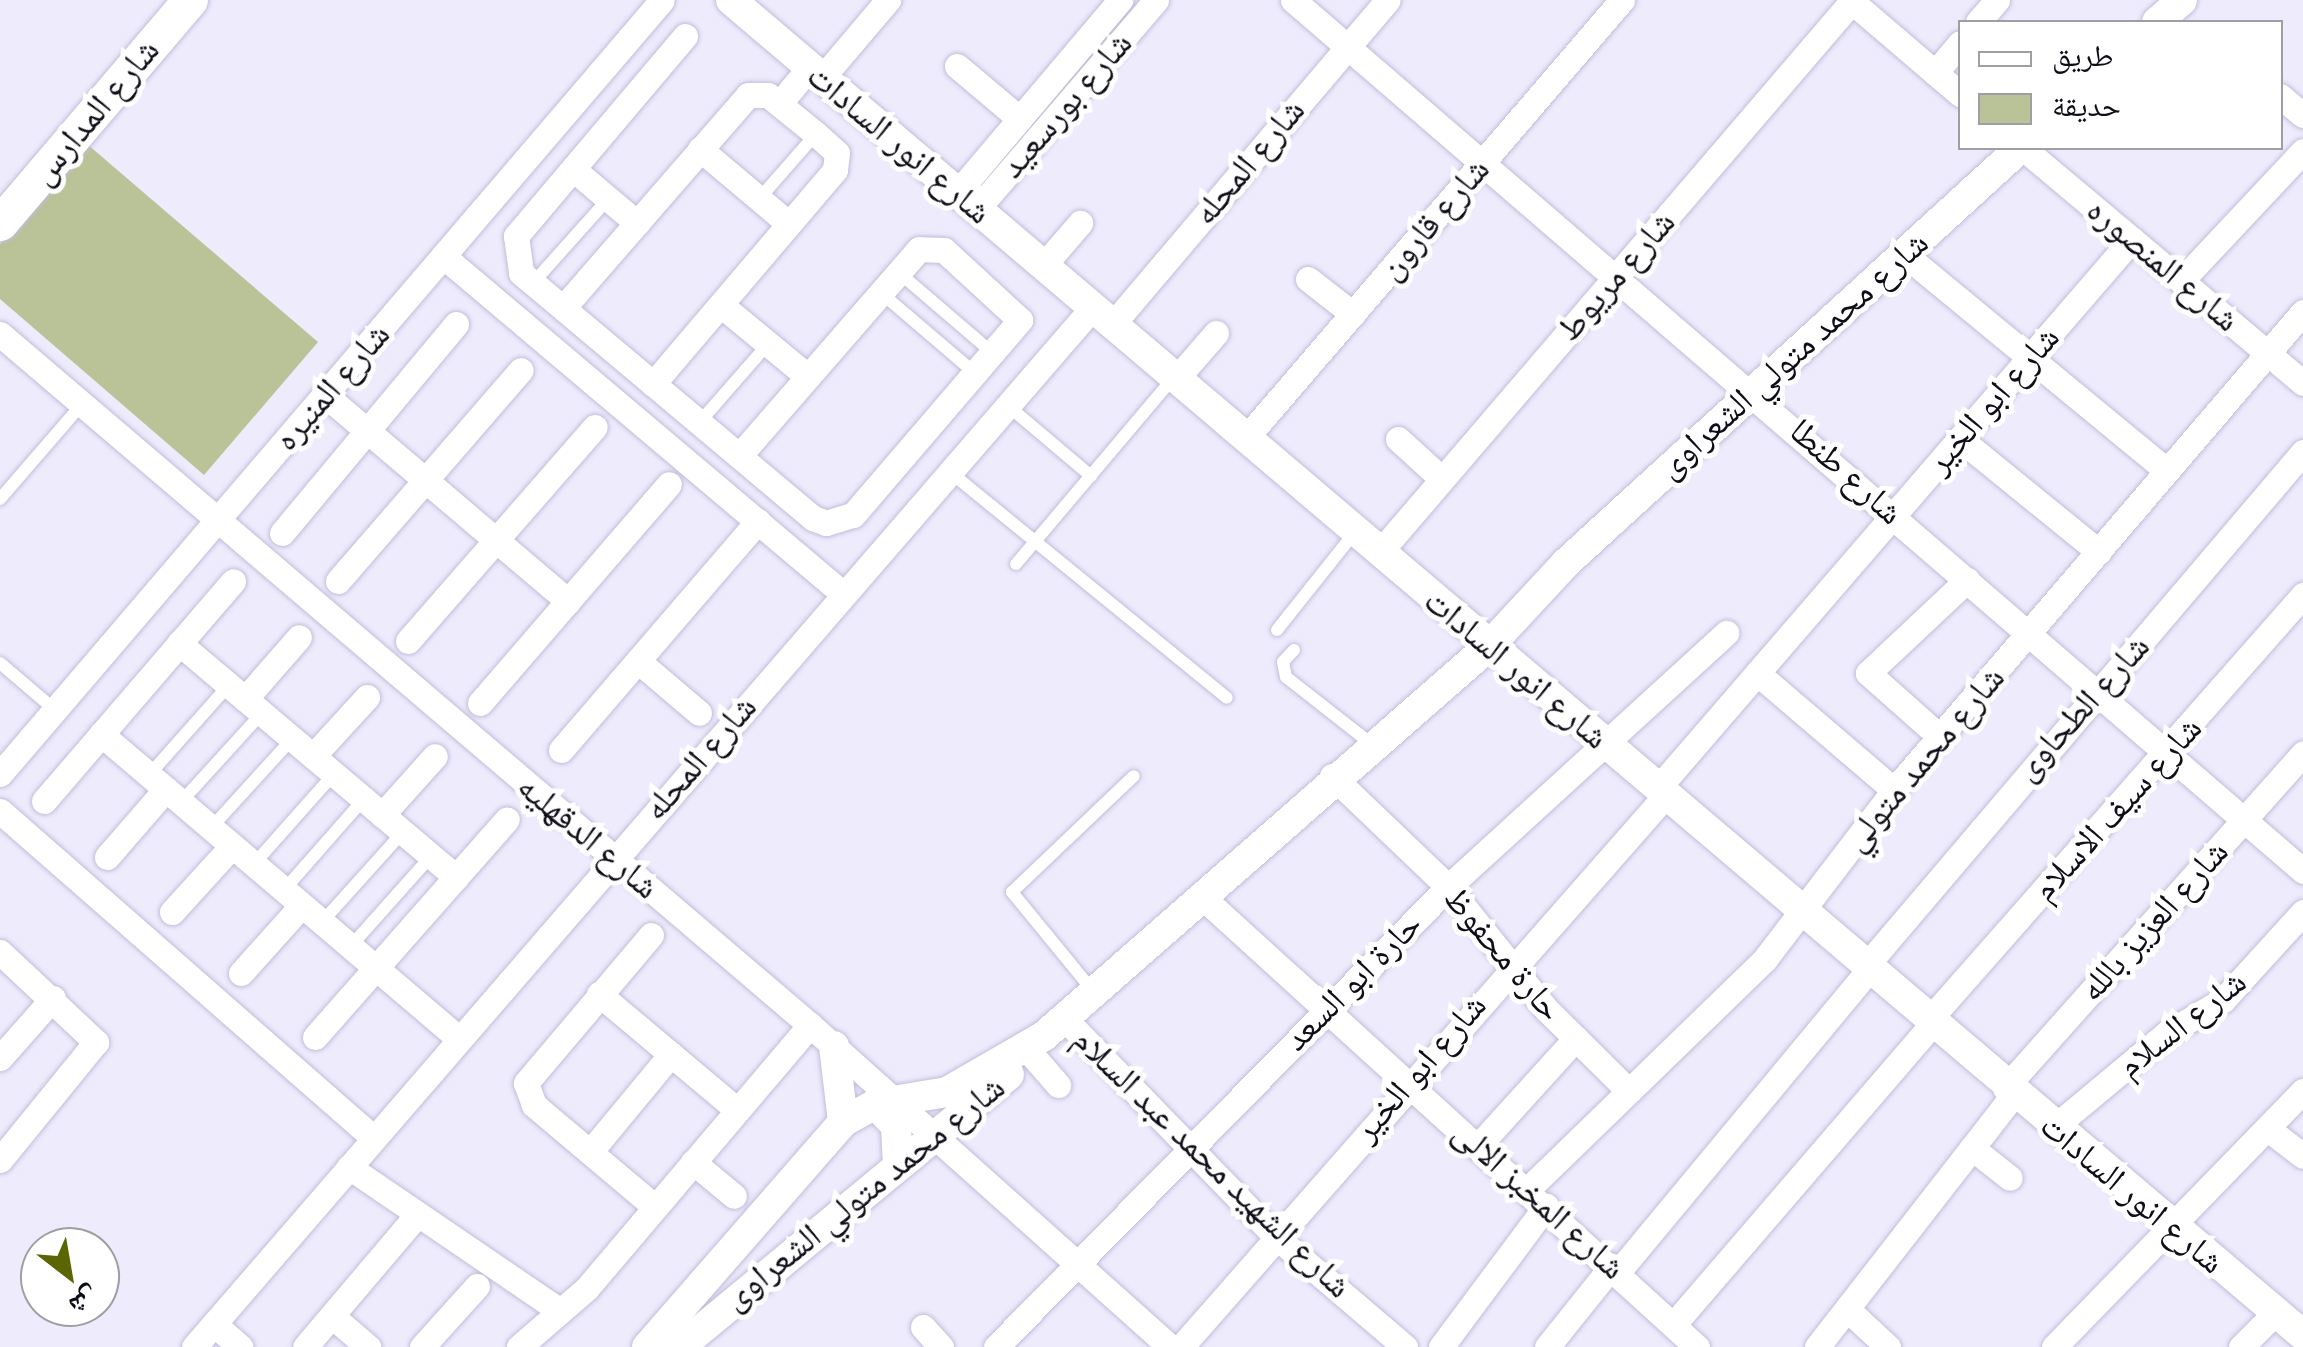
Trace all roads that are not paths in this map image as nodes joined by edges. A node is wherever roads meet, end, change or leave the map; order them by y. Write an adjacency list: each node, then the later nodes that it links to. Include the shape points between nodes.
1 (158, 0): 32 (main road, شارع المدارس)
2 (190, 0): 36 (main road, شارع المدارس)
3 (662, 0): 42 (street, شارع المنيره)
4 (731, 0): 18 (street, شارع انور السادات)
5 (888, 0): 18 (street)
6 (1120, 0): 24 (street, شارع بورسعيد)
7 (1156, 0): 35 (street, شارع بورسعيد)
8 (1293, 0): 16 (street, شارع طنطا)
9 (1388, 0): 16 (street, شارع المحله)
10 (1622, 0): 30 (street, شارع قارون)
11 (1997, 0): 13 (street)
12 (1852, 1): 19 (street); 45 (street, شارع مريوط)
13 (1980, 20)
14 (685, 36): 31 (street)
15 (1958, 45): 19 (street)
16 (1347, 46): 30 (street, شارع طنطا); 54 (street, شارع المحله)
17 (957, 66): 24 (street)
18 (815, 73): 22 (street); 35 (street, شارع انور السادات)
19 (1935, 73): 20 (street)
20 (1958, 92)
21 (2283, 98): 23 (street)
22 (778, 104): 25 (street); 26 (street, via 748,95)
23 (2303, 115)
24 (1020, 119): 35 (street, شارع بورسعيد)
25 (816, 134): 34 (lane); 39 (street, via 838,165)
26 (700, 148): 34 (street); 37 (street)
27 (2020, 150): 41 (street, شارع محمد متولي الشعراوى)
28 (2024, 150): 40 (street, شارع المنصوره)
29 (2303, 151): 47 (street)
30 (1482, 162): 45 (street, شارع طنطا); 53 (street, شارع قارون)
31 (573, 168): 33 (street); 48 (street, via 513,243 516,266)
32 (0, 186)
33 (608, 198): 37 (street); 48 (lane)
34 (759, 199): 39 (street)
35 (967, 201): 43 (street, شارع انور السادات)
36 (0, 223)
37 (637, 223): 51 (street)
38 (1080, 223): 43 (street)
39 (789, 224): 50 (street)
40 (2132, 239): 47 (street, شارع المنصوره); 61 (street, شارع ابو الخير)
41 (1904, 254): 61 (street); 68 (street, شارع محمد متولي الشعراوى)
42 (443, 256): 69 (street, شارع المنيره); 80 (street)
43 (1043, 266): 54 (street, شارع انور السادات)
44 (897, 272): 49 (street); 60 (lane); 60 (street, via 918,249 938,247 1014,309 1018,328)
45 (1616, 276): 68 (street, شارع طنطا); 84 (street, شارع مريوط)
46 (1308, 279): 53 (street)
47 (2182, 281): 59 (street, شارع المنصوره)
48 (534, 283): 51 (street)
49 (880, 292): 63 (lane); 64 (street)
50 (720, 304): 58 (street); 67 (street)
51 (563, 308): 67 (street)
52 (2303, 312): 59 (street, شارع محمد متولي)
53 (1353, 314): 75 (street, شارع قارون)
54 (1102, 316): 65 (street, شارع انور السادات); 71 (street, شارع المحله)
55 (456, 324): 74 (street)
56 (1216, 333): 65 (street)
57 (0, 334): 70 (street, شارع الدقهليه)
58 (768, 344): 64 (street); 73 (lane)
59 (2268, 354): 66 (street, شارع المنصوره); 82 (street, شارع محمد متولي)
60 (995, 355): 63 (street)
61 (2030, 357): 77 (street, شارع ابو الخير); 82 (street)
62 (521, 370): 85 (street)
63 (977, 375): 79 (street, via 841,522 813,518)
64 (807, 376): 79 (street)
65 (1175, 378): 75 (street, شارع انور السادات); 83 (lane)
66 (2303, 383)
67 (653, 384): 73 (street)
68 (1754, 390): 88 (street, شارع طنطا); 108 (street, شارع محمد متولي الشعراوى)
69 (325, 395): 74 (street); 89 (street, شارع المنيره)
70 (82, 404): 87 (lane); 89 (street, شارع الدقهليه)
71 (1007, 405): 81 (street, شارع المحله); 83 (lane)
72 (595, 426): 93 (street)
73 (708, 429): 79 (street); 80 (street)
74 (367, 430): 85 (street); 92 (street)
75 (1245, 438): 91 (street, شارع انور السادات)
76 (1398, 439): 84 (street)
77 (1960, 439): 88 (street, شارع ابو الخير); 95 (street)
78 (2303, 452): 115 (street, شارع الطحاوى)
79 (739, 456)
80 (690, 464): 90 (street)
81 (949, 471): 94 (lane); 101 (street, شارع المحله)
82 (2168, 471): 95 (street, شارع محمد متولي)
83 (1090, 476): 94 (lane)
84 (1442, 478): 96 (street, شارع مريوط)
85 (426, 480): 93 (street); 100 (street)
86 (670, 484): 103 (street)
87 (0, 498)
88 (1894, 515): 99 (street, شارع طنطا); 114 (street, شارع ابو الخير)
89 (218, 520): 120 (street, شارع المنيره); 148 (street, شارع الدقهليه)
90 (758, 522): 101 (street); 112 (street)
91 (1354, 532): 96 (street, شارع انور السادات); 104 (lane)
92 (282, 533)
93 (496, 540): 103 (street); 109 (street)
94 (1035, 541): 97 (lane); 117 (lane)
95 (2099, 552): 106 (street, شارع محمد متولي)
96 (1378, 553): 108 (street, شارع انور السادات)
97 (1016, 564)
98 (233, 580): 110 (street)
99 (1968, 580): 106 (street, شارع طنطا); 123 (street, via 1868,673)
100 (338, 581)
101 (842, 592): 148 (street, شارع المحله)
102 (2303, 595): 129 (street, شارع سيف الاسلام)
103 (568, 601): 119 (street)
104 (1277, 630)
105 (1726, 633): 126 (street, حارة ابو السعد)
106 (2029, 634): 115 (street, شارع طنطا); 123 (street, شارع محمد متولي)
107 (298, 637): 118 (street)
108 (1481, 640): 124 (street, شارع محمد متولي الشعراوى); 126 (street, شارع انور السادات)
109 (408, 641)
110 (179, 644): 118 (street); 122 (street)
111 (1294, 650): 124 (lane, via 1283,662 1286,678)
112 (638, 661): 121 (street); 127 (street)
113 (0, 663): 120 (lane)
114 (1757, 674): 136 (street); 137 (street, شارع ابو الخير)
115 (2098, 695): 129 (street, شارع طنطا); 163 (street, شارع الطحاوى)
116 (367, 697): 125 (street)
117 (1227, 698)
118 (245, 699): 125 (street); 135 (lane); 135 (lane)
119 (480, 703)
120 (55, 710): 131 (street, شارع المنيره)
121 (699, 713)
122 (101, 734): 135 (street); 138 (street)
123 (1940, 736): 136 (street, شارع محمد متولي)
124 (1370, 742): 134 (street, شارع محمد متولي الشعراوى)
125 (302, 748): 132 (street); 143 (lane)
126 (1610, 748): 137 (street, شارع انور السادات); 152 (street, حارة ابو السعد)
127 (561, 750)
128 (2303, 752): 142 (street, شارع العزيز بالله)
129 (2167, 754): 142 (street, شارع طنطا); 169 (street, شارع سيف الاسلام)
130 (435, 756): 139 (street)
131 (0, 774)
132 (334, 774): 139 (street); 149 (lane)
133 (1134, 776): 165 (lane, via 1012,892)
134 (1332, 776): 152 (street, حارة محفوظ); 153 (street, شارع محمد متولي الشعراوى)
135 (165, 789): 143 (street); 146 (street)
136 (1894, 790): 155 (street, شارع محمد متولي)
137 (1662, 792): 155 (street, شارع انور السادات); 161 (street, شارع ابو الخير)
138 (44, 801)
139 (373, 807): 144 (street); 154 (lane)
140 (0, 811): 189 (street)
141 (508, 818): 151 (street)
142 (2244, 820): 150 (street, شارع طنطا); 181 (street, شارع العزيز بالله)
143 (211, 828): 145 (street)
144 (403, 832): 147 (street); 154 (lane)
145 (232, 846): 149 (street); 156 (street)
146 (108, 856)
147 (431, 856): 151 (street); 159 (lane)
148 (614, 859): 170 (street, شارع الدقهليه); 174 (street, شارع المحله)
149 (254, 864): 154 (street)
150 (2302, 869)
151 (456, 877): 162 (street)
152 (1448, 887): 161 (street, حارة محفوظ); 168 (street, حارة ابو السعد)
153 (1200, 895): 165 (street, شارع محمد متولي الشعراوى); 168 (street, شارع المخبز الالى)
154 (302, 906): 159 (street); 164 (street)
155 (1799, 910): 163 (street, شارع انور السادات); 180 (street, شارع محمد متولي, via 1765,958)
156 (172, 912)
157 (2303, 912): 186 (street, شارع السلام, via 2224,1000 2167,1033)
158 (651, 935): 166 (street)
159 (350, 947): 162 (street)
160 (2, 957): 167 (street)
161 (1512, 961): 173 (street, حارة محفوظ); 178 (street, شارع ابو الخير)
162 (376, 968): 172 (street); 174 (street)
163 (1867, 969): 169 (street, شارع انور السادات); 209 (street, شارع الطحاوى)
164 (241, 973)
165 (1093, 992): 171 (street, شارع محمد متولي الشعراوى)
166 (600, 994): 176 (street); 194 (street, via 526,1083 534,1105)
167 (53, 998): 177 (street); 192 (street, via 96,1046)
168 (1326, 1007): 178 (street, شارع المخبز الالى); 191 (street, حارة ابو السعد)
169 (1930, 1023): 181 (street, شارع انور السادات); 218 (street, شارع سيف الاسلام)
170 (810, 1025): 175 (street, شارع الدقهليه); 184 (street)
171 (1046, 1036): 179 (street); 183 (street, شارع محمد متولي الشعراوى, via 958,1087); 188 (street, شارع محمد متولي الشعراوى); 191 (street, شارع الشهيد محمد عبد السلام)
172 (314, 1037)
173 (1576, 1038): 180 (street, حارة محفوظ); 190 (street)
174 (459, 1039): 189 (street, شارع المحله)
175 (834, 1046): 183 (street, شارع الدقهليه); 185 (street)
176 (671, 1054): 184 (street); 194 (street)
177 (0, 1058)
178 (1408, 1080): 190 (street, شارع المخبز الالى); 205 (street, شارع ابو الخير)
179 (1058, 1085)
180 (1629, 1091): 201 (street, شارع محمد متولي)
181 (2009, 1091): 186 (street, شارع انور السادات); 193 (street)
182 (2303, 1091): 187 (street)
183 (887, 1103): 185 (street, شارع محمد متولي الشعراوى); 188 (street, شارع الدقهليه); 197 (street)
184 (738, 1110): 196 (street)
185 (843, 1122): 206 (street, شارع محمد متولي الشعراوى)
186 (2053, 1128): 204 (street, شارع انور السادات)
187 (2268, 1129): 195 (street); 204 (street)
188 (936, 1135): 197 (street, شارع محمد متولي الشعراوى); 207 (street, شارع الدقهليه)
189 (374, 1138): 198 (street, شارع المحله)
190 (1480, 1145): 201 (street, شارع المخبز الالى)
191 (1188, 1147): 205 (street, شارع الشهيد محمد عبد السلام); 207 (street, حارة ابو السعد)
192 (4, 1148)
193 (1972, 1148): 199 (street); 211 (street)
194 (590, 1152): 202 (street)
195 (2303, 1156)
196 (693, 1162): 200 (street); 202 (street)
197 (898, 1166): 208 (street, شارع محمد متولي الشعراوى)
198 (349, 1167): 203 (street); 215 (street, شارع المحله)
199 (2010, 1178)
200 (734, 1196)
201 (1537, 1197): 209 (street, شارع المخبز الالى); 232 (street, شارع محمد متولي)
202 (656, 1207): 212 (street)
203 (416, 1216): 212 (street); 214 (street)
204 (2176, 1231): 213 (street, شارع انور السادات); 236 (street)
205 (1275, 1236): 230 (street, شارع ابو الخير); 231 (street, شارع الشهيد محمد عبد السلام)
206 (739, 1241): 208 (street, via 746,1262); 225 (street, شارع محمد متولي الشعراوى)
207 (1075, 1264): 228 (street, حارة ابو السعد); 229 (street, شارع الدقهليه)
208 (770, 1269): 226 (street, شارع محمد متولي الشعراوى)
209 (1615, 1269): 218 (street, شارع المخبز الالى); 233 (street, شارع الطحاوى)
210 (477, 1286): 223 (street)
211 (1847, 1309): 234 (street); 235 (street)
212 (560, 1311): 224 (street)
213 (2276, 1312): 217 (street, شارع انور السادات); 237 (street)
214 (332, 1316): 221 (street); 222 (street)
215 (214, 1324): 219 (street, شارع المحله); 220 (street)
216 (923, 1327): 227 (street)
217 (2303, 1335)
218 (1682, 1338)
219 (194, 1347)
220 (240, 1347)
221 (305, 1347)
222 (368, 1347)
223 (422, 1347)
224 (519, 1347)
225 (646, 1347)
226 (680, 1347)
227 (941, 1347)
228 (996, 1347)
229 (1170, 1347)
230 (1181, 1347)
231 (1405, 1347)
232 (1441, 1347)
233 (1547, 1347)
234 (1817, 1347)
235 (1888, 1347)
236 (2054, 1347)
237 (2240, 1347)

